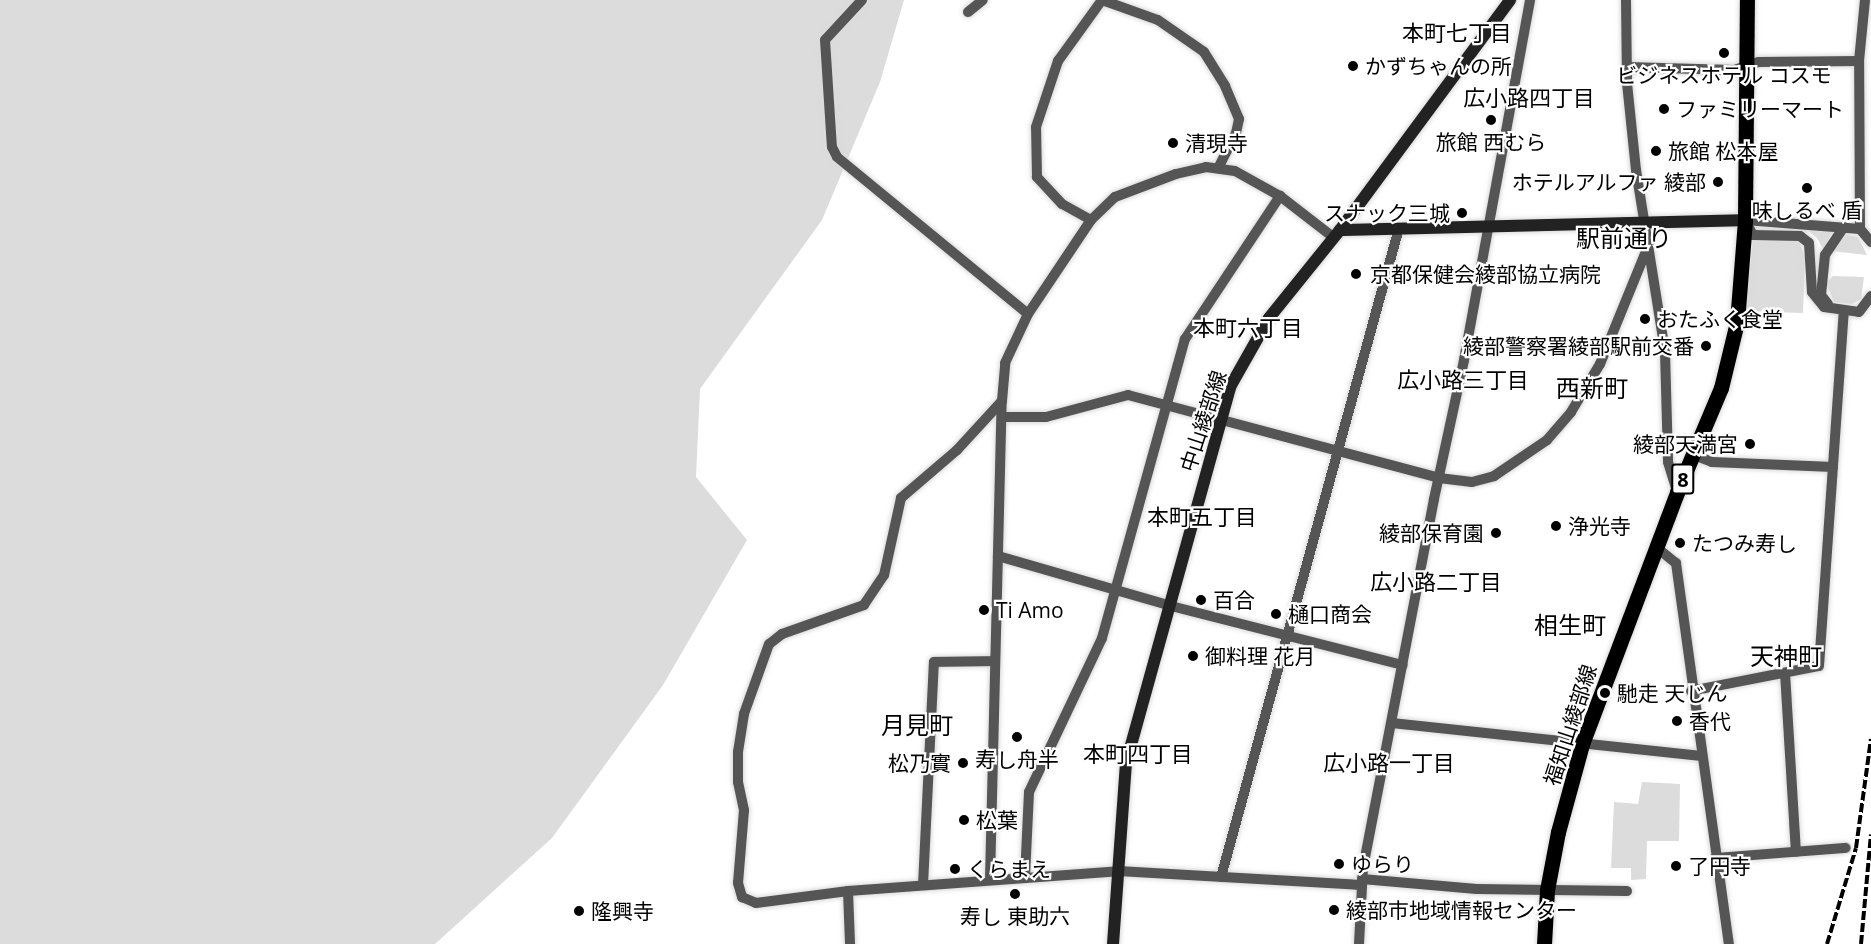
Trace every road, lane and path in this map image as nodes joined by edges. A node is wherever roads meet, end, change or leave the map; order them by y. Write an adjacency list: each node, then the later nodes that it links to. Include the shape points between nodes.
1 (862, 0): 27 (street, via 825,40 832,95 832,147 837,157)
2 (983, 0): 9 (street)
3 (1102, 0): 13 (street, via 1158,20 1204,52 1239,119); 15 (street, via 1058,61 1036,127 1037,177 1062,204)
4 (1510, 0): 22 (main road, 中山綾部線)
5 (1530, 0): 18 (street)
6 (1626, 0): 12 (street)
7 (1747, 0): 11 (main road, 福知山綾部線 / 8)
8 (1865, 0): 10 (street)
9 (968, 12)
10 (1859, 61): 11 (street, via 1758,62); 21 (street)
11 (1745, 66): 12 (street, via 1734,70); 16 (main road, 福知山綾部線 / 8)
12 (1627, 67): 17 (street, via 1636,170)
13 (1218, 168): 14 (street, via 1235,171); 15 (street, via 1176,174 1115,196)
14 (1280, 196): 22 (street); 29 (street, via 1185,339)
15 (1091, 220): 27 (street)
16 (1745, 220): 17 (main road); 19 (street); 26 (street, via 1753,235 1800,236 1809,243 1812,292 1824,307); 33 (main road, 福知山綾部線 / 8, via 1737,322 1721,388)
17 (1646, 221): 18 (main road); 24 (street)
18 (1486, 225): 20 (main road); 35 (street, via 1464,360)
19 (1844, 227): 21 (street); 26 (street, via 1825,255 1821,295)
20 (1399, 228): 22 (main road); 32 (street)
21 (1860, 229): 23 (street)
22 (1337, 233): 31 (main road, 中山綾部線, via 1269,318 1230,387)
23 (1871, 242)
24 (1649, 244): 35 (street, via 1600,364 1571,412 1547,440 1494,476 1472,482); 36 (street, via 1665,352 1668,462)
25 (1871, 296): 26 (street, via 1864,309)
26 (1841, 311): 34 (street)
27 (1028, 314): 28 (street, via 1005,363)
28 (1002, 401): 30 (street); 59 (street, via 957,450 902,498 884,575 864,605 782,634 769,644 744,714 738,752 738,782 744,810 738,883 742,897 756,903)
29 (1165, 403): 30 (street, via 1128,395 1046,417); 31 (street); 39 (street)
30 (1004, 417): 38 (street)
31 (1219, 421): 32 (street); 40 (main road, 中山綾部線)
32 (1338, 452): 35 (street); 41 (street)
33 (1694, 455): 34 (street, via 1712,462); 36 (main road, 福知山綾部線 / 8)
34 (1833, 466): 44 (street, via 1819,666)
35 (1439, 478): 43 (street)
36 (1677, 492): 37 (main road, 福知山綾部線 / 8)
37 (1656, 547): 45 (street, via 1676,563); 47 (main road, 福知山綾部線 / 8)
38 (998, 556): 39 (street); 42 (street)
39 (1114, 589): 40 (street); 53 (street, via 1102,638 1029,792)
40 (1171, 606): 41 (street); 52 (main road, 中山綾部線, via 1126,763)
41 (1287, 636): 43 (street); 54 (street)
42 (995, 661): 55 (street); 57 (street, via 934,663)
43 (1403, 665): 46 (street)
44 (1785, 673): 45 (street); 50 (street)
45 (1691, 692): 48 (street)
46 (1392, 723): 47 (street); 56 (street)
47 (1582, 744): 48 (street); 58 (main road, 福知山綾部線 / 8)
48 (1701, 756): 51 (street)
49 (1846, 848): 50 (street)
50 (1796, 852): 51 (street)
51 (1716, 858): 65 (street)
52 (1118, 871): 53 (street); 54 (street); 62 (main road, 中山綾部線)
53 (1024, 877): 55 (street)
54 (1221, 877): 56 (street)
55 (990, 879): 57 (street)
56 (1361, 882): 58 (street); 63 (street)
57 (923, 885): 59 (street)
58 (1547, 890): 60 (street); 64 (main road, 福知山綾部線 / 8)
59 (848, 891): 61 (street)
60 (1627, 891)
61 (850, 944)
62 (1113, 944)
63 (1359, 944)
64 (1544, 944)
65 (1729, 944)

